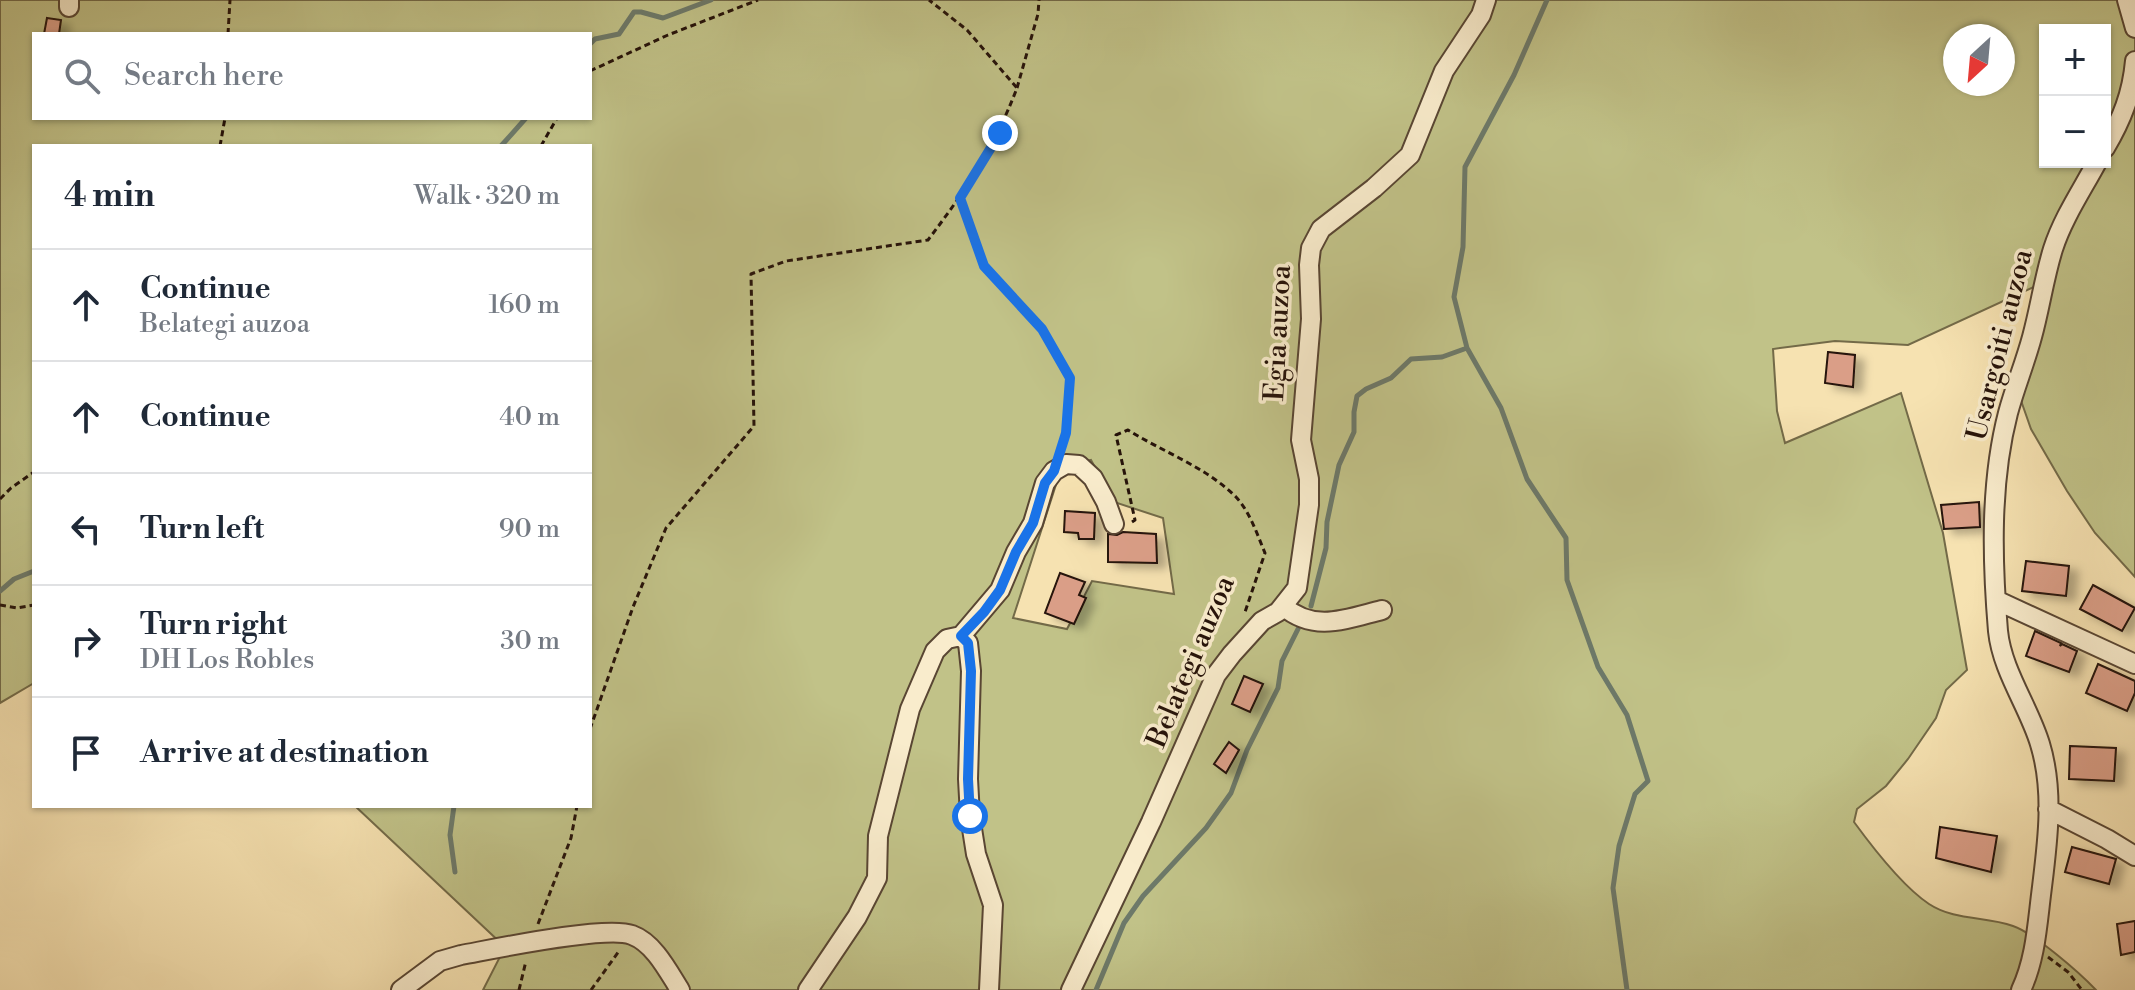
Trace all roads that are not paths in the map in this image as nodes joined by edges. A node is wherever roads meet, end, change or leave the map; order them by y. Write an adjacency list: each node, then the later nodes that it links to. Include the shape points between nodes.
1 (1486, 0): 9 (lane, Egia auzoa, via 1444,71 1410,155 1321,229 1311,248 1301,440 1309,505 1297,588)
2 (2127, 0): 3 (lane)
3 (2135, 28)
4 (2135, 61): 5 (lane, via 2133,87)
5 (2111, 135)
6 (2094, 168): 8 (lane, Usargoiti auzoa, via 2054,247 2007,414 1993,537)
7 (1114, 524): 11 (lane, via 1093,478 1079,465 1066,464 1054,471 1000,590)
8 (1998, 601): 13 (lane); 14 (lane, Usargoiti auzoa, via 1998,634 2006,663 2041,745)
9 (1283, 606): 10 (lane, via 1294,616 1329,624); 12 (lane, Egia auzoa)
10 (1382, 610)
11 (961, 636): 18 (lane, via 947,639 935,651 910,709 878,836 877,878); 19 (lane, via 968,643 971,671 970,816 993,905)
12 (1232, 654): 20 (lane, Belategi auzoa, via 1216,675)
13 (2135, 664)
14 (2048, 809): 15 (lane); 21 (lane, Usargoiti auzoa, via 2035,947)
15 (2135, 856)
16 (401, 990): 17 (lane, via 440,961 603,932 631,934 649,945)
17 (680, 990)
18 (808, 990)
19 (989, 990)
20 (1071, 990)
21 (2021, 990)

